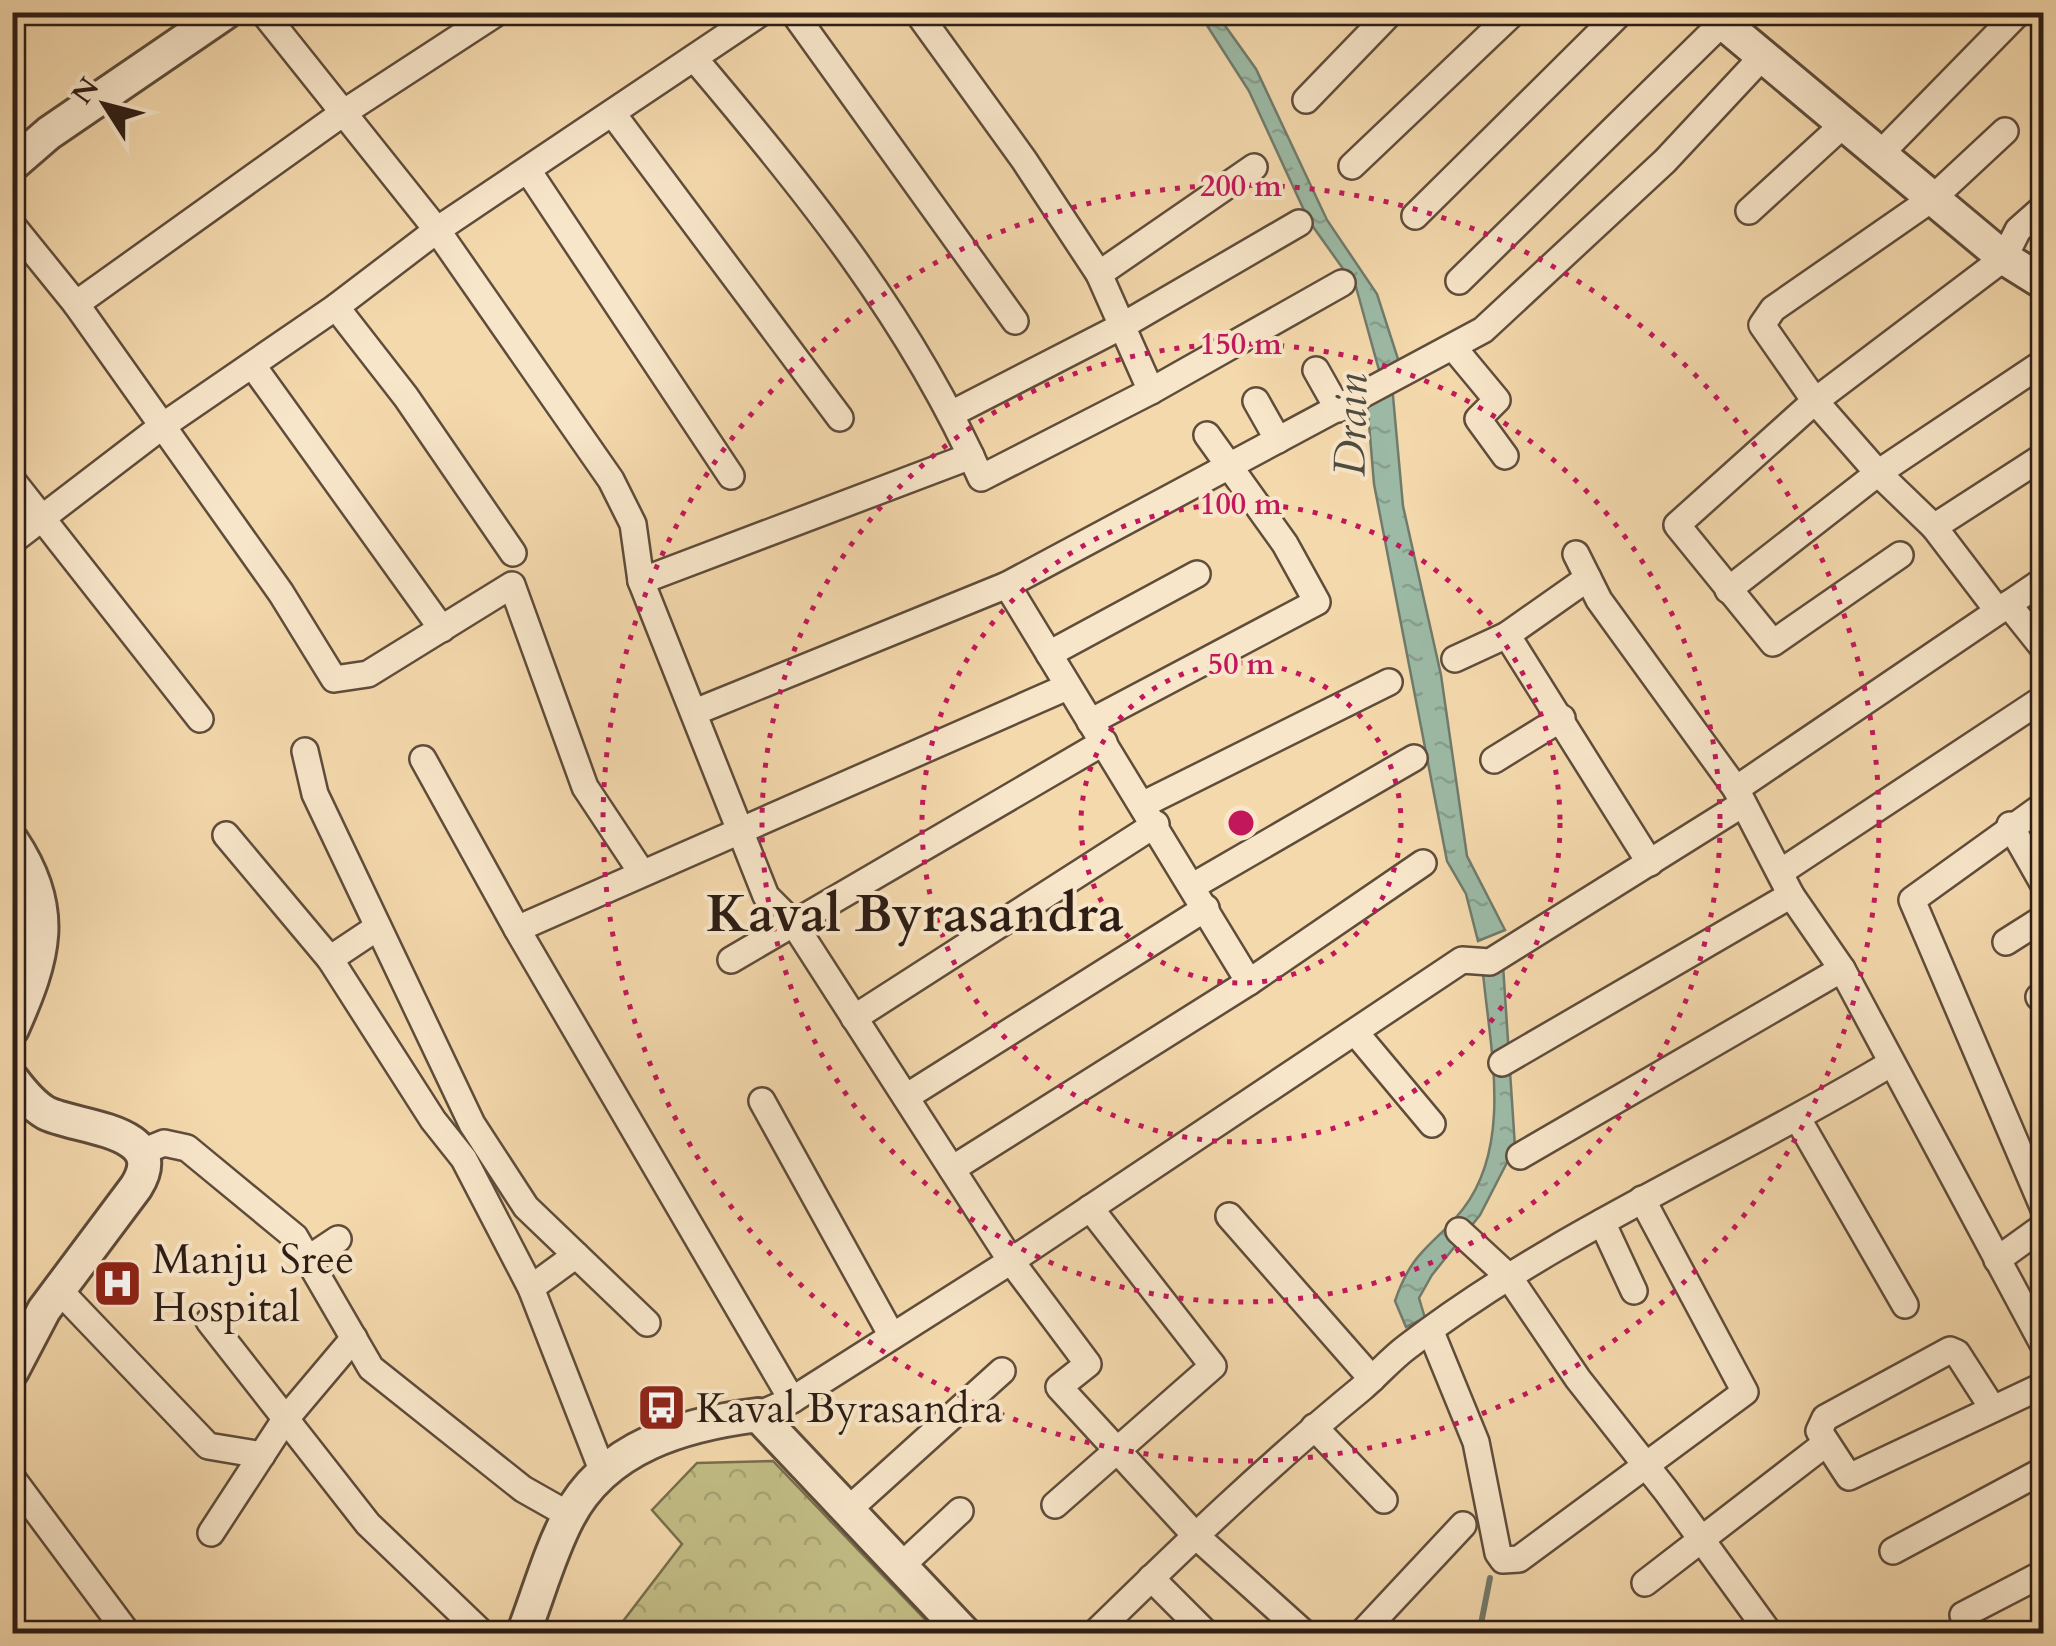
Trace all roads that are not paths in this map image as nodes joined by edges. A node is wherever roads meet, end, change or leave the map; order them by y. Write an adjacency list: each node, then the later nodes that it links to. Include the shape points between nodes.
1 (226, 12): 20 (street, via 48,133)
2 (263, 12): 15 (street)
3 (498, 12): 15 (street)
4 (762, 12): 13 (street)
5 (792, 12): 38 (street)
6 (917, 12): 32 (street)
7 (1390, 12): 14 (street)
8 (1514, 12): 22 (street)
9 (1621, 12): 27 (street)
10 (2019, 12): 19 (street)
11 (1716, 18): 12 (street); 34 (street)
12 (1763, 56): 17 (street); 40 (street, via 1665,161 1482,330)
13 (694, 58): 16 (street); 48 (street, via 865,276 924,361)
14 (1306, 100)
15 (344, 114): 30 (street); 36 (street)
16 (613, 114): 23 (street); 49 (street)
17 (1844, 124): 19 (street); 26 (street)
18 (2005, 131): 24 (street)
19 (1880, 154): 24 (street)
20 (12, 165)
21 (1254, 166): 32 (street)
22 (1352, 166)
23 (530, 172): 30 (street); 58 (street)
24 (1934, 198): 31 (street); 46 (street, via 1764,317 1762,325)
25 (2044, 208): 31 (street, via 2018,230)
26 (1749, 211)
27 (1415, 216)
28 (1299, 223): 39 (street)
29 (12, 225): 36 (street)
30 (437, 230): 37 (street); 69 (street, via 610,480 633,524)
31 (2004, 258): 35 (street); 46 (street)
32 (1099, 274): 39 (street)
33 (1342, 282): 44 (street)
34 (1459, 282)
35 (2044, 284)
36 (76, 304): 50 (street)
37 (336, 307): 42 (street); 63 (street)
38 (1015, 322)
39 (1122, 326): 44 (street); 48 (street)
40 (1453, 346): 47 (street); 54 (street, via 1497,400 1478,418)
41 (2044, 362): 57 (street)
42 (254, 366): 50 (street); 73 (street)
43 (1316, 370): 47 (street)
44 (1151, 391): 53 (street, via 981,478)
45 (1256, 402): 52 (street)
46 (1814, 402): 57 (street); 71 (street, via 1677,525)
47 (1338, 409): 52 (street)
48 (951, 414): 53 (street)
49 (840, 418)
50 (161, 427): 60 (street); 73 (street, via 281,593 334,680 368,674)
51 (1207, 435): 56 (street)
52 (1278, 440): 56 (street)
53 (971, 456): 69 (street)
54 (1505, 456)
55 (2044, 456): 61 (street)
56 (1230, 466): 70 (street); 84 (street, via 1317,602)
57 (1878, 473): 61 (street); 71 (street)
58 (731, 476)
59 (12, 480): 60 (street)
60 (42, 518): 62 (street); 83 (street)
61 (1934, 527): 72 (street)
62 (12, 541)
63 (514, 553)
64 (1576, 554): 67 (street)
65 (1900, 555): 71 (street, via 1773,643)
66 (1197, 574): 76 (street)
67 (1588, 578): 74 (street); 89 (street)
68 (2044, 580): 72 (street)
69 (641, 581): 81 (street)
70 (1007, 585): 76 (street); 81 (street)
71 (1728, 590)
72 (2003, 607): 75 (street); 89 (street)
73 (442, 629): 98 (street, via 512,585 585,786)
74 (1507, 634): 77 (street); 82 (street)
75 (2044, 649)
76 (1049, 654): 79 (street)
77 (1455, 659)
78 (1389, 682): 91 (street)
79 (1067, 687): 84 (street); 93 (street)
80 (2044, 698): 99 (street)
81 (695, 712): 93 (street)
82 (1562, 718): 88 (street); 97 (street)
83 (200, 719)
84 (1097, 732): 91 (street); 103 (street)
85 (305, 751): 104 (street, via 314,794)
86 (1414, 758): 101 (street)
87 (423, 759): 105 (street)
88 (1494, 760)
89 (1739, 797): 97 (street); 99 (street)
90 (2044, 804): 92 (street)
91 (1150, 814): 101 (street); 111 (street)
92 (2010, 825): 100 (street); 126 (street, via 1912,900)
93 (741, 828): 98 (street); 103 (street, via 766,896)
94 (226, 836): 107 (street)
95 (12, 841): 112 (street, via 37,883 41,936)
96 (1422, 863): 110 (street)
97 (1650, 863): 113 (street, via 1490,962 1462,960)
98 (642, 873): 105 (street)
99 (1787, 883): 109 (street); 114 (street)
100 (2044, 885)
101 (1199, 897): 110 (street); 117 (street)
102 (2044, 918): 106 (street)
103 (794, 924): 108 (street); 111 (street)
104 (378, 927): 107 (street); 132 (street, via 472,1124 526,1207)
105 (517, 929): 151 (street)
106 (2006, 942)
107 (330, 959): 138 (street, via 464,1159)
108 (731, 960)
109 (1842, 969): 115 (street); 122 (street)
110 (1250, 982): 123 (street)
111 (854, 1018): 117 (street)
112 (12, 1029)
113 (1354, 1032): 120 (street); 125 (street)
114 (1502, 1064)
115 (1890, 1064): 119 (street); 135 (street)
116 (12, 1079): 121 (street, via 46,1113 98,1125)
117 (906, 1097): 123 (street)
118 (762, 1100): 143 (street)
119 (1798, 1119): 124 (street); 140 (street)
120 (1432, 1124)
121 (142, 1152): 133 (street, via 164,1144 187,1148 295,1237); 137 (street, via 144,1170 136,1187)
122 (1520, 1156)
123 (952, 1169): 134 (street)
124 (1642, 1199): 128 (street); 159 (street, via 1745,1392)
125 (1090, 1208): 134 (street); 157 (street, via 1212,1366)
126 (2044, 1210)
127 (1229, 1216): 149 (street)
128 (1602, 1222): 136 (street); 139 (street)
129 (2044, 1226): 135 (street)
130 (1459, 1231): 136 (street)
131 (338, 1239): 133 (street)
132 (576, 1255): 138 (street); 142 (street)
133 (308, 1259): 144 (street)
134 (1012, 1260): 143 (street); 157 (street, via 1088,1364 1058,1387)
135 (1997, 1260): 146 (street)
136 (1510, 1277): 145 (street); 159 (street)
137 (58, 1288): 147 (street); 158 (street, via 208,1446)
138 (531, 1288): 161 (street)
139 (1634, 1291)
140 (1905, 1305)
141 (209, 1321): 154 (street)
142 (647, 1323)
143 (892, 1336): 151 (street)
144 (354, 1338): 154 (street); 167 (street, via 371,1368 523,1490)
145 (1422, 1338): 149 (street); 159 (street, via 1476,1442 1503,1560 1531,1552)
146 (2044, 1346)
147 (12, 1372)
148 (1002, 1372): 165 (street)
149 (1372, 1379): 155 (street)
150 (2044, 1385): 152 (street)
151 (792, 1400): 153 (street)
152 (1992, 1409): 156 (street, via 1849,1477); 156 (street, via 1950,1350 1824,1418 1819,1426)
153 (758, 1415): 161 (street, via 683,1428 617,1458); 165 (street)
154 (284, 1420): 158 (street); 179 (street, via 368,1524)
155 (1314, 1427): 163 (street); 170 (street)
156 (1825, 1444): 171 (street)
157 (1114, 1450): 164 (street); 170 (street)
158 (262, 1455): 169 (street)
159 (1646, 1464): 171 (street)
160 (2044, 1470): 172 (street)
161 (604, 1475): 167 (street)
162 (12, 1478): 178 (street)
163 (1384, 1500)
164 (1055, 1505)
165 (848, 1510): 173 (street)
166 (960, 1511): 173 (street)
167 (569, 1515): 180 (street)
168 (1463, 1526): 185 (street)
169 (211, 1533)
170 (1195, 1535): 175 (street); 184 (street)
171 (1700, 1537): 176 (street); 186 (street)
172 (1893, 1551)
173 (901, 1566): 181 (street)
174 (2044, 1572): 177 (street, via 1962,1615)
175 (1151, 1578): 182 (street); 183 (street)
176 (1645, 1583)
177 (1961, 1628)
178 (128, 1634)
179 (483, 1634)
180 (523, 1634)
181 (965, 1634)
182 (1094, 1634)
183 (1206, 1634)
184 (1304, 1634)
185 (1361, 1634)
186 (1770, 1634)

